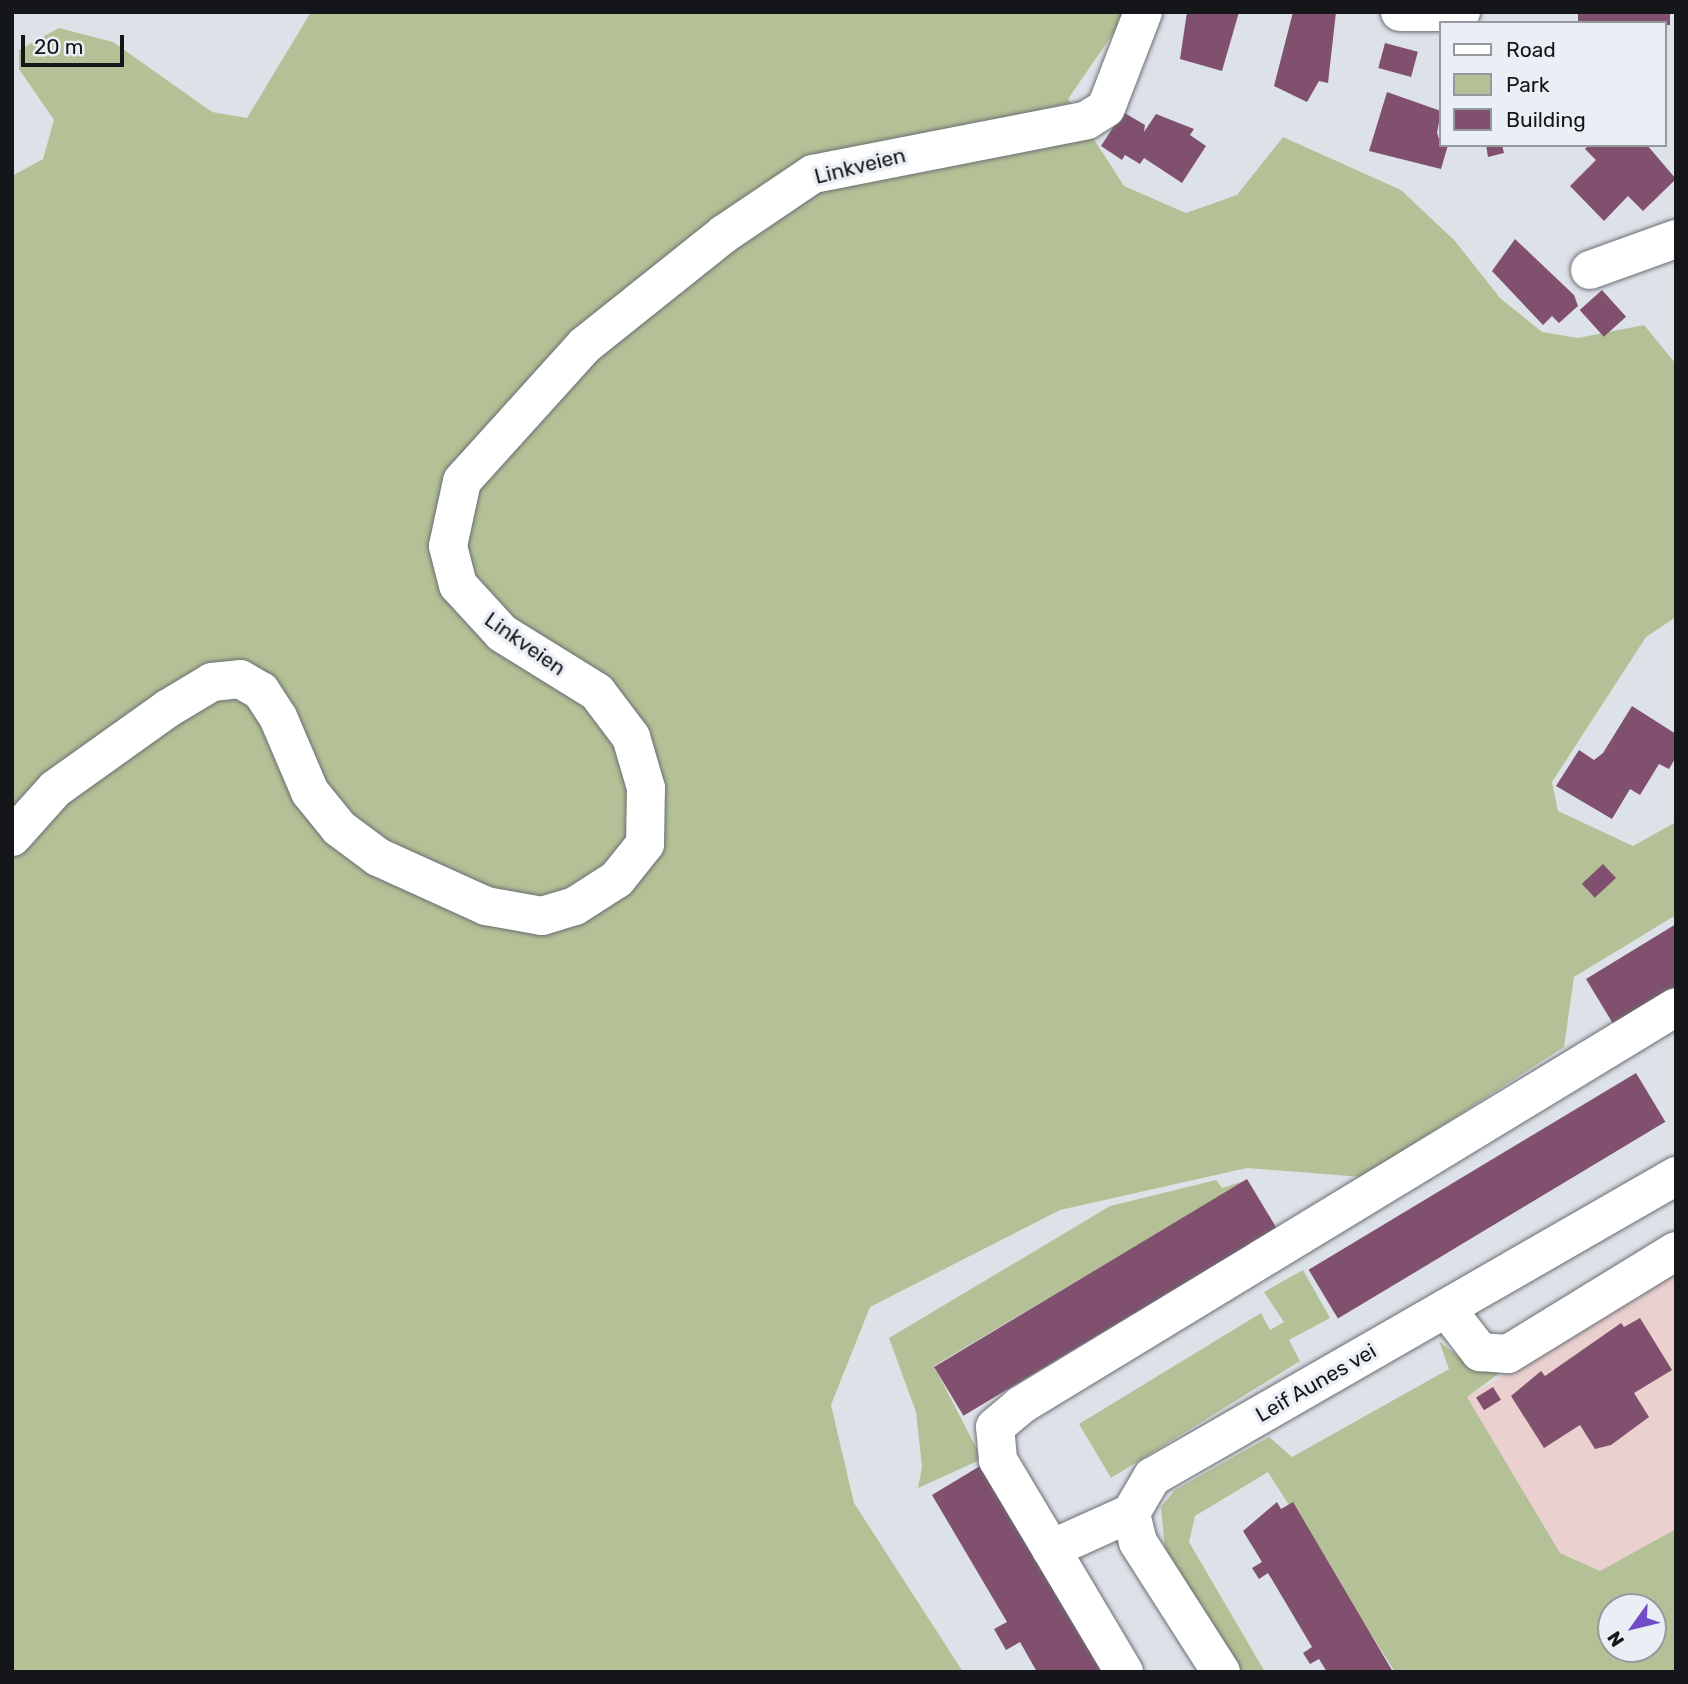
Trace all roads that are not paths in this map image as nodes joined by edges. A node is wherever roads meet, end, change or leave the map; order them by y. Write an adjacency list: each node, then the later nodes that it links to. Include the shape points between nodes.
1 (1143, 12): 6 (street, Linkveien, via 1106,108 1087,120 813,174 724,234 584,345 462,481 448,547 458,585 502,633 597,692 631,737 646,788 645,844 617,879 575,906 542,916 486,906 378,857 339,828 310,792 278,717 261,691 240,679 212,682 167,709 55,789)
2 (1400, 12): 3 (street)
3 (1461, 12)
4 (1676, 239): 5 (street)
5 (1590, 270)
6 (12, 837)
7 (1676, 1007): 12 (street, via 1033,1397 995,1427 998,1460)
8 (1676, 1176): 10 (street, Leif Aunes vei)
9 (1676, 1251): 10 (street, via 1508,1354 1480,1352)
10 (1446, 1308): 11 (street, Leif Aunes vei, via 1152,1477)
11 (1131, 1513): 12 (street); 14 (street, via 1138,1542)
12 (1051, 1549): 13 (street)
13 (1124, 1672)
14 (1221, 1672)

